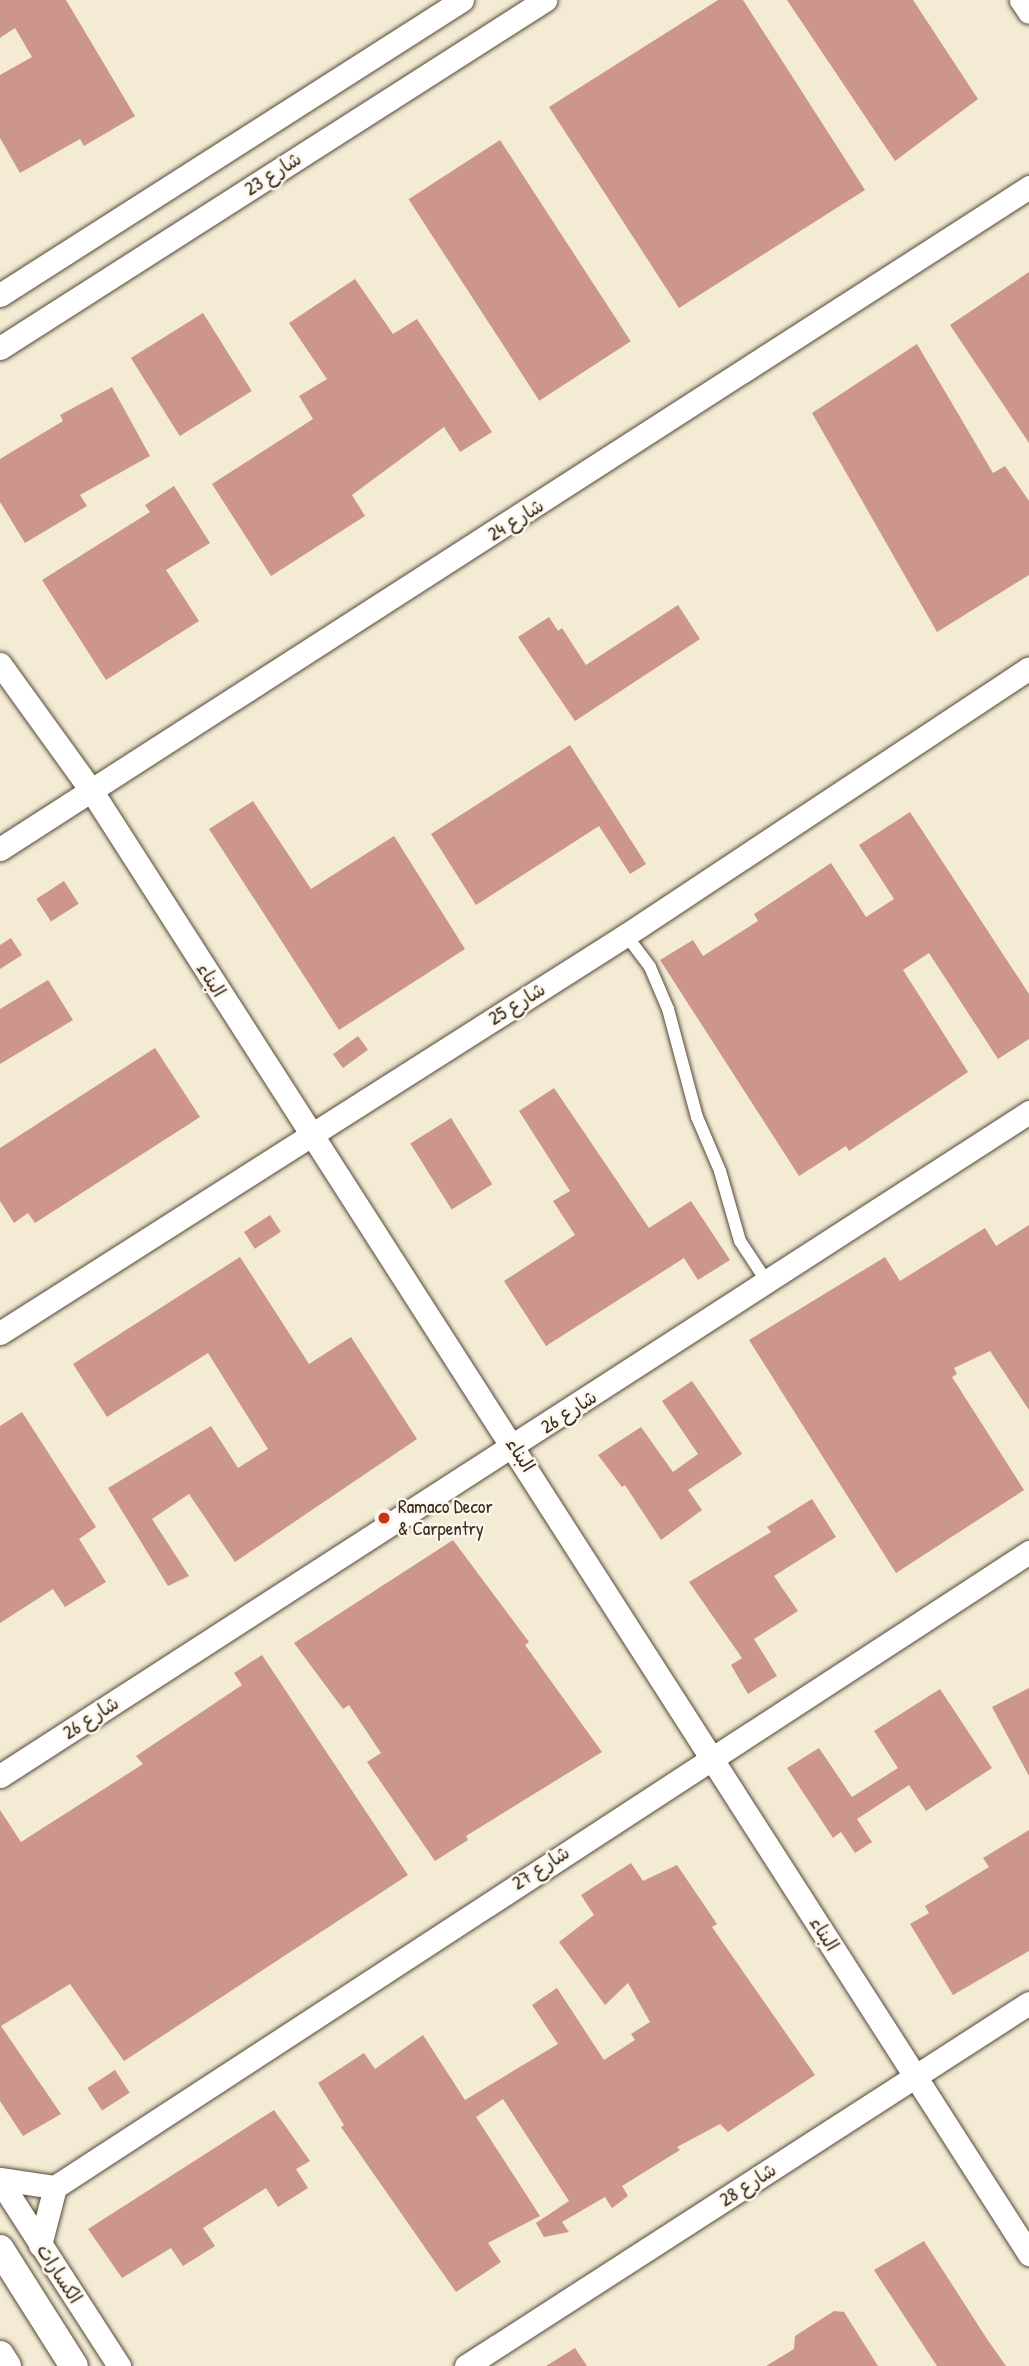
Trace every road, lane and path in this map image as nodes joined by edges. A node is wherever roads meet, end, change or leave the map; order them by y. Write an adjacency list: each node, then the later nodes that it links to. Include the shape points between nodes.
1 (462, 0): 6 (street)
2 (545, 0): 7 (street, شارع 23)
3 (1021, 0): 4 (street)
4 (1029, 12)
5 (1029, 187): 10 (street, شارع 24)
6 (0, 295)
7 (0, 348)
8 (0, 664): 10 (street, البناء)
9 (1029, 668): 12 (street, شارع 25)
10 (91, 790): 11 (street, شارع 24); 14 (street, البناء)
11 (0, 849)
12 (626, 935): 14 (street, شارع 25); 15 (lane, via 650,967 668,1009 697,1116 720,1171 740,1241)
13 (1029, 1112): 15 (street, شارع 26)
14 (309, 1135): 16 (street, شارع 25); 17 (street, البناء)
15 (767, 1282): 17 (street, شارع 26)
16 (0, 1333)
17 (516, 1447): 19 (street, البناء); 20 (street, شارع 26)
18 (1029, 1552): 19 (street, شارع 27)
19 (711, 1756): 22 (street, البناء); 24 (street, شارع 27)
20 (0, 1776)
21 (1029, 2003): 22 (street, شارع 28)
22 (915, 2078): 27 (street, البناء); 32 (street, شارع 28)
23 (0, 2180): 24 (street); 25 (street, الكسارات)
24 (55, 2188): 25 (street)
25 (40, 2245): 31 (street, الكسارات)
26 (0, 2249): 30 (street)
27 (1029, 2254)
28 (0, 2355): 29 (street)
29 (7, 2366)
30 (74, 2366)
31 (119, 2366)
32 (466, 2366)

